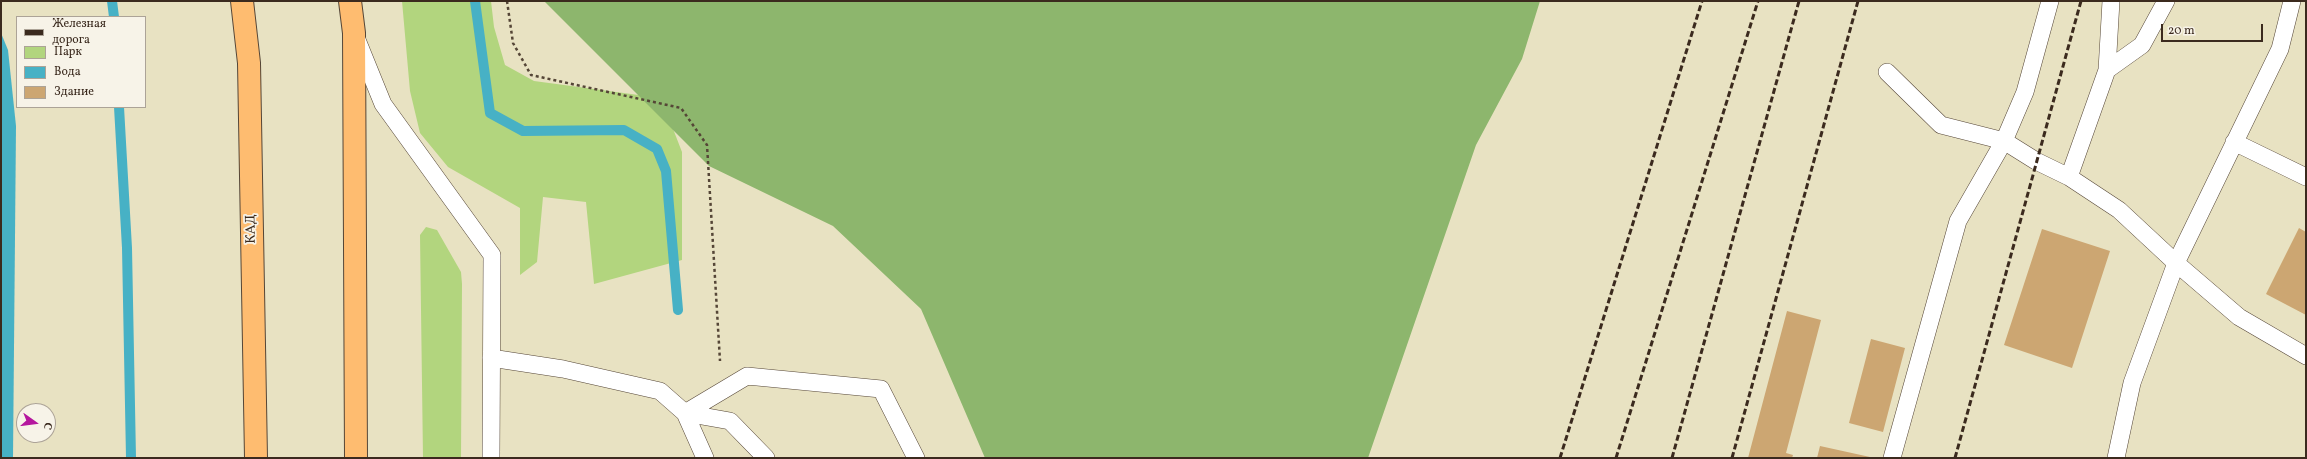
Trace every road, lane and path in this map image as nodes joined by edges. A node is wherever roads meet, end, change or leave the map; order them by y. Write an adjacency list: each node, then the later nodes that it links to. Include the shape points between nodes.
1 (242, 1): 20 (highway, КАД, via 249,62)
2 (350, 1): 8 (highway)
3 (507, 1): 18 (path, via 513,43 531,75 681,108 707,145)
4 (2050, 1): 11 (lane, via 2025,92)
5 (2111, 1): 9 (lane)
6 (2166, 1): 9 (lane, via 2142,45)
7 (2292, 1): 12 (lane, via 2280,49)
8 (354, 32): 17 (lane, via 383,104 492,255); 21 (highway)
9 (2107, 70): 13 (lane)
10 (1887, 72): 11 (lane, via 1941,125)
11 (2004, 141): 13 (lane); 26 (lane, via 1958,221)
12 (2234, 142): 14 (lane); 15 (lane)
13 (2069, 177): 15 (lane, via 2119,210)
14 (2306, 177)
15 (2176, 263): 16 (lane, via 2239,317); 27 (lane, via 2132,383)
16 (2306, 356)
17 (491, 358): 19 (lane, via 563,369 660,391); 22 (lane)
18 (722, 391): 19 (lane); 25 (lane, via 747,376 881,389)
19 (685, 413): 23 (lane); 24 (lane, via 730,421)
20 (256, 458)
21 (356, 458)
22 (491, 458)
23 (705, 458)
24 (766, 458)
25 (916, 458)
26 (1892, 458)
27 (2116, 458)

